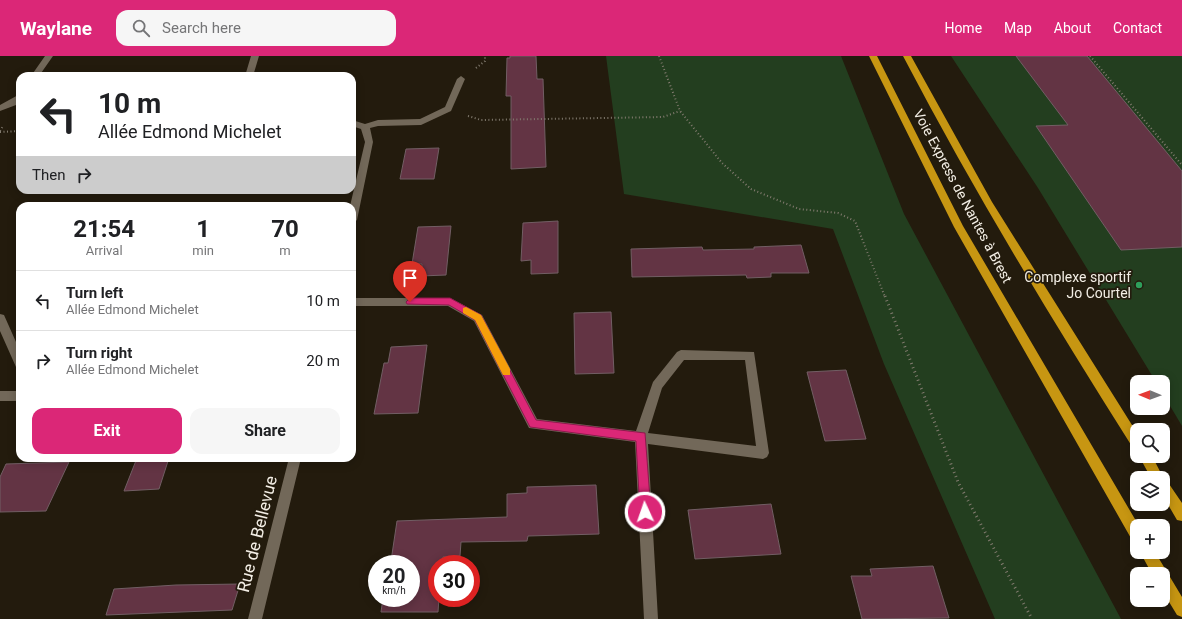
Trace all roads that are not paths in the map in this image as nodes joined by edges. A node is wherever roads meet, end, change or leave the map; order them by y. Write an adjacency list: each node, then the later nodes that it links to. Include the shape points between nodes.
1 (49, 56): 5 (street)
2 (255, 56): 6 (street)
3 (874, 56): 23 (highway, Voie Express de Nantes à Brest, via 959,227)
4 (907, 56): 18 (highway, Voie Express de Nantes à Brest, via 958,151 1023,261)
5 (38, 72)
6 (250, 72)
7 (461, 79): 11 (street, via 448,109 421,122 378,123)
8 (16, 101): 9 (street)
9 (0, 108)
10 (356, 124): 11 (street)
11 (365, 127): 12 (street, via 369,142)
12 (356, 202)
13 (356, 302): 19 (street, via 450,302 478,318 533,424)
14 (0, 318): 15 (street)
15 (16, 355)
16 (0, 396): 17 (street)
17 (16, 396)
18 (1130, 433)
19 (641, 436): 19 (street, via 657,386 681,355 750,355 763,453); 27 (street)
20 (294, 462): 26 (street, Rue de Bellevue)
21 (1170, 496): 22 (highway)
22 (1182, 515)
23 (1130, 523)
24 (1170, 590): 25 (highway)
25 (1182, 610)
26 (255, 619)
27 (651, 619)

